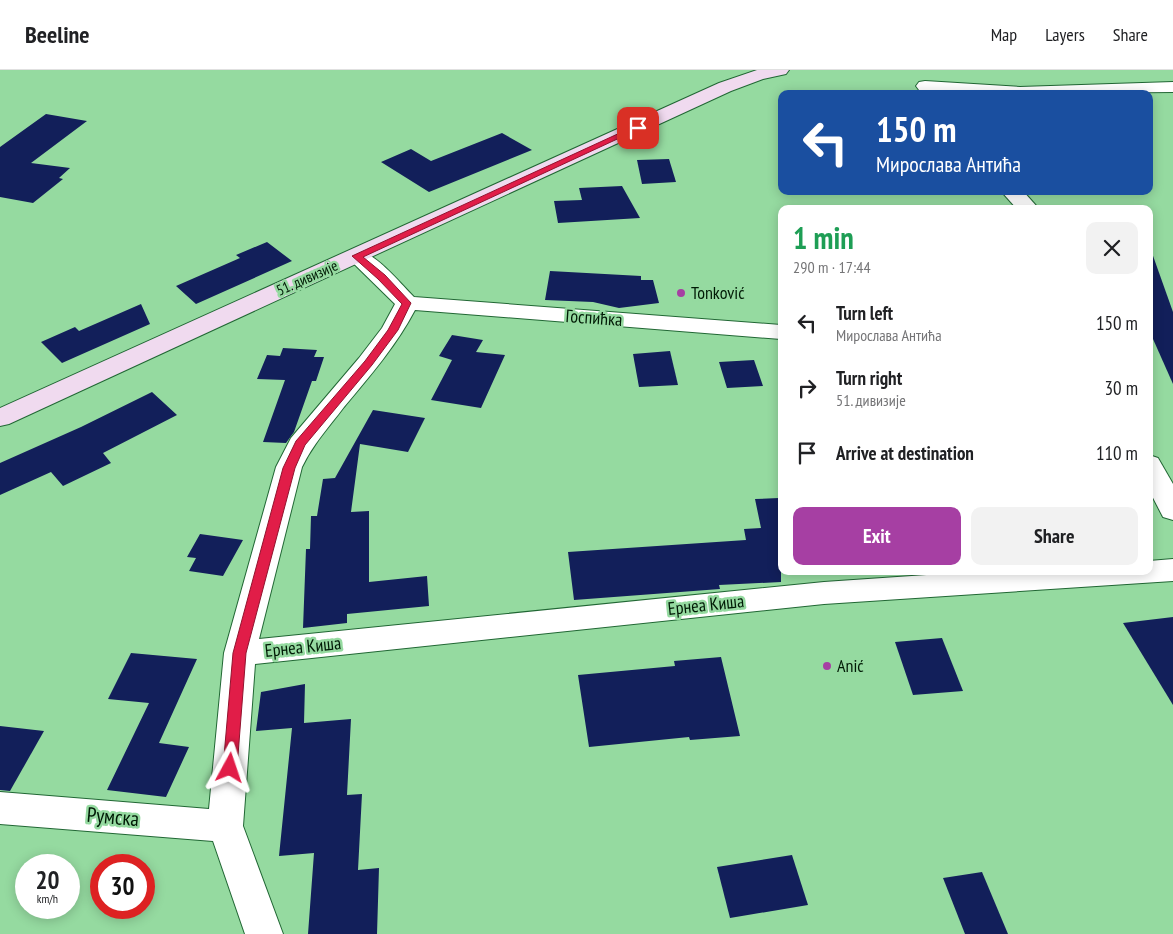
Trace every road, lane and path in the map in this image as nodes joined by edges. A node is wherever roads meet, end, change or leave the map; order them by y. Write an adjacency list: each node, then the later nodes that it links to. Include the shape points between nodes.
1 (780, 70): 8 (street, 51. дивизије, via 725,88)
2 (917, 70): 4 (street)
3 (1173, 87): 5 (street)
4 (927, 90)
5 (1081, 90)
6 (1015, 195): 7 (street)
7 (1026, 205)
8 (357, 256): 9 (street); 11 (street, 51. дивизије)
9 (407, 303): 10 (street, Госпићка); 17 (street, via 393,330 368,363 300,444 289,468)
10 (778, 332)
11 (0, 418)
12 (1153, 472): 13 (street)
13 (1173, 510)
14 (1173, 570): 15 (street, Ернеа Киша)
15 (1153, 571)
16 (1097, 575): 17 (street, Ернеа Киша, via 824,593)
17 (240, 653): 19 (street)
18 (0, 808): 19 (street, Румска)
19 (226, 826): 20 (street)
20 (264, 934)

